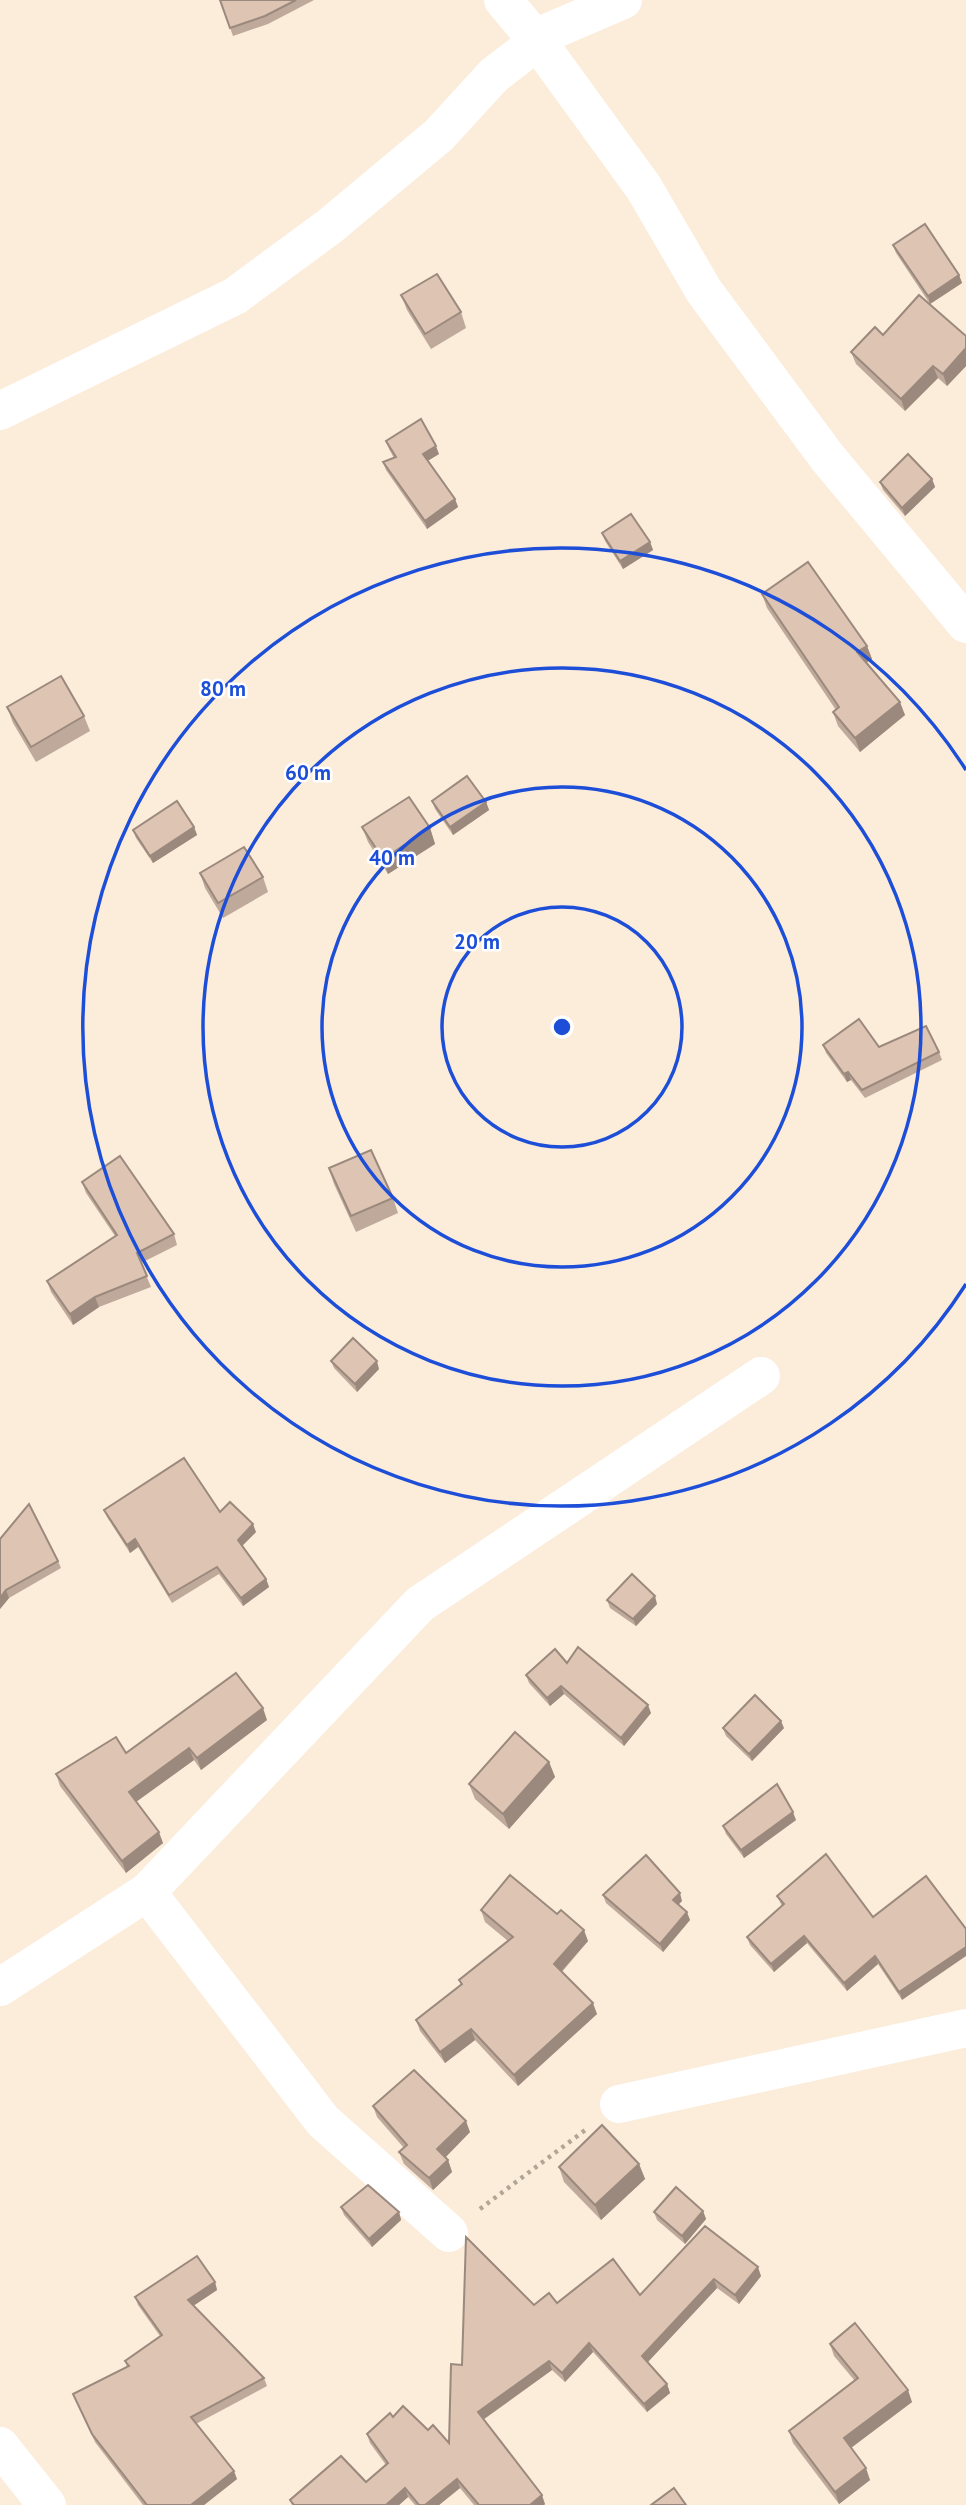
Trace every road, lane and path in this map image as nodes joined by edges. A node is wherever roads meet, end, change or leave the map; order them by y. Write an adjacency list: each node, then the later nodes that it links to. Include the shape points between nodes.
1 (503, 0): 3 (street)
2 (623, 0): 3 (street)
3 (538, 41): 4 (street, via 494,75 439,135 330,226 235,296); 5 (street, via 644,188 721,313 827,457)
4 (0, 411)
5 (966, 624)
6 (761, 1376): 7 (street, via 420,1604)
7 (147, 1892): 8 (street); 11 (street, via 323,2120)
8 (0, 1987)
9 (966, 2028): 10 (street)
10 (619, 2104): 11 (path)
11 (449, 2233)
12 (0, 2446): 13 (street)
13 (47, 2505)

